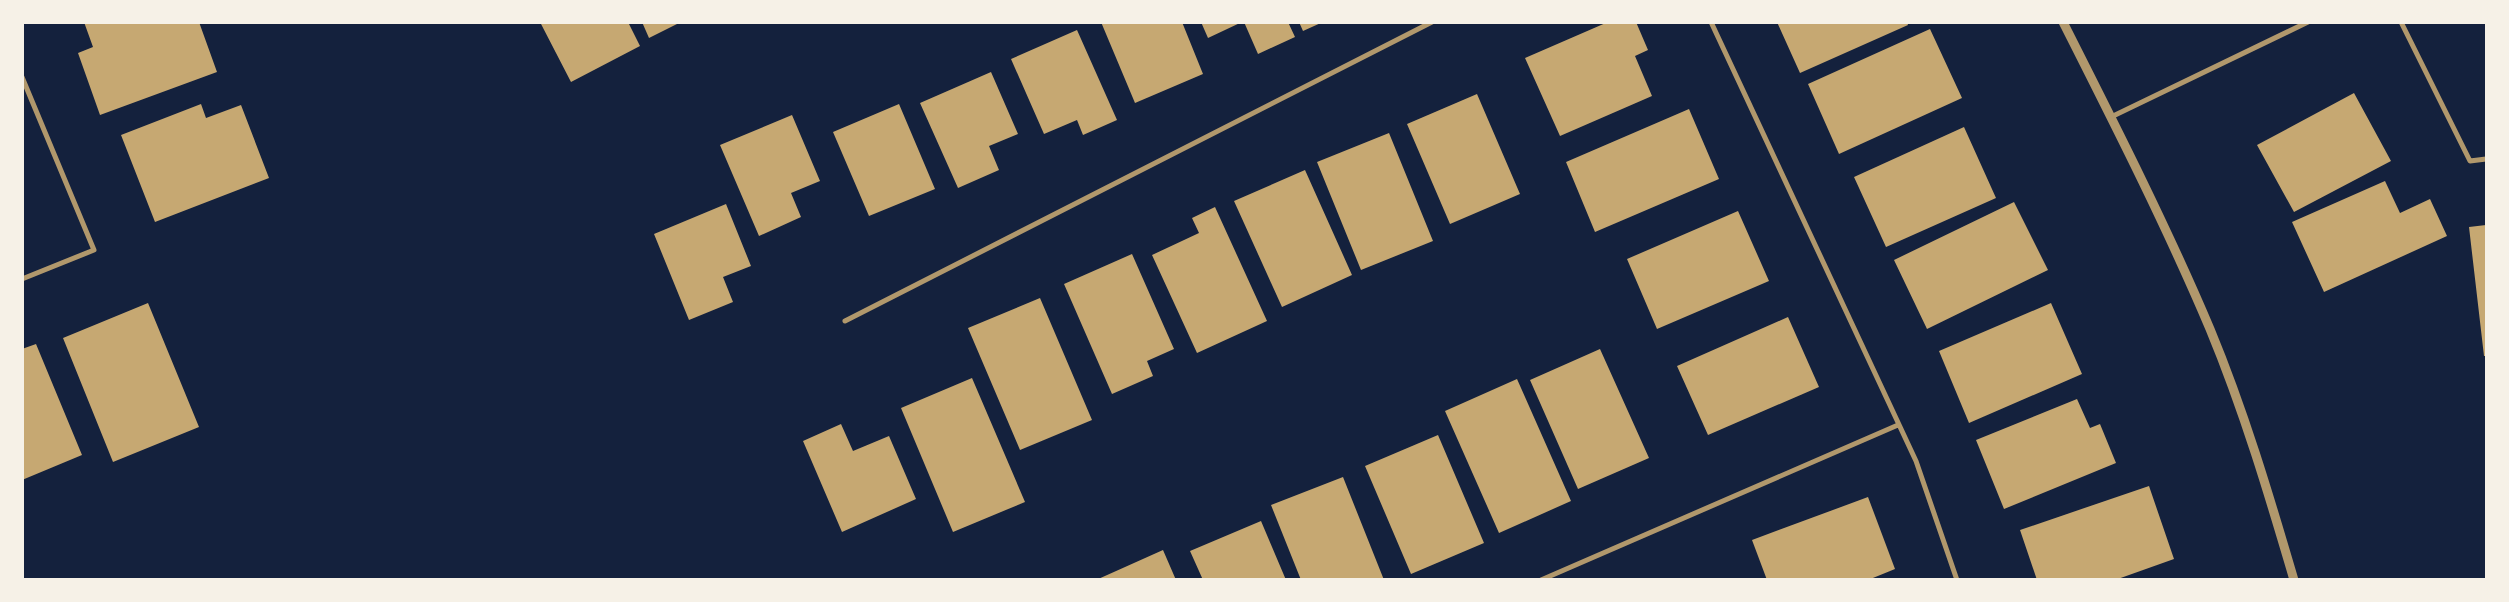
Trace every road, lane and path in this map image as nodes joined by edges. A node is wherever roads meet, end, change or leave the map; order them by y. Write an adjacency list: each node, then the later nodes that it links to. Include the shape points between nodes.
1 (1432, 22): 10 (street)
2 (1711, 22): 11 (street)
3 (2063, 22): 7 (street)
4 (2308, 22): 7 (street)
5 (2402, 22): 8 (street, via 2470,161)
6 (22, 77): 9 (street, via 94,250)
7 (2111, 117): 14 (street, via 2210,329 2261,465)
8 (2486, 159)
9 (22, 279)
10 (845, 321)
11 (1898, 425): 12 (street); 13 (street, via 1916,461)
12 (1541, 580)
13 (1957, 580)
14 (2294, 580)

